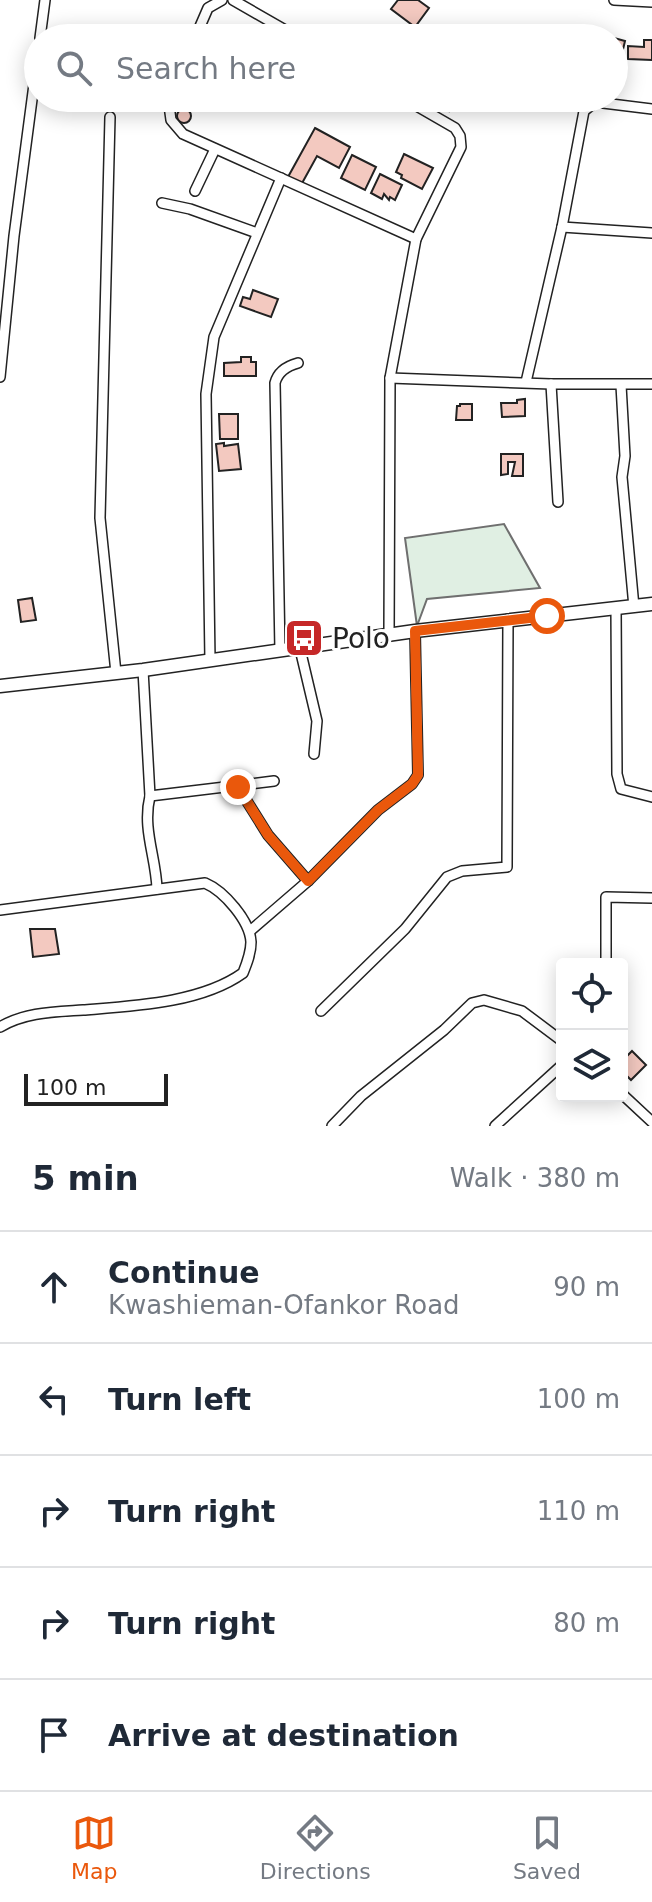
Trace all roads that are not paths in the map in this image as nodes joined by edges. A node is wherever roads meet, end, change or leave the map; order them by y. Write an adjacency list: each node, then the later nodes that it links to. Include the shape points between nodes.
1 (45, 0): 6 (street)
2 (222, 0): 7 (street, via 208,8)
3 (233, 0): 8 (street)
4 (614, 0): 5 (street)
5 (652, 2)
6 (42, 24)
7 (201, 24)
8 (275, 24)
9 (628, 106): 10 (street)
10 (652, 109)
11 (30, 112): 25 (street)
12 (170, 112): 16 (street, via 183,134)
13 (427, 112): 23 (street, via 455,128 461,147)
14 (584, 112): 20 (street)
15 (110, 117): 42 (street, via 100,518)
16 (215, 149): 17 (street); 18 (street)
17 (281, 178): 21 (street); 23 (street)
18 (195, 191)
19 (162, 203): 21 (street)
20 (562, 227): 22 (street); 27 (street)
21 (257, 233): 40 (street, via 214,337 206,394)
22 (652, 233)
23 (416, 239): 26 (street)
24 (298, 363): 39 (street, via 275,383)
25 (0, 377)
26 (390, 378): 27 (street); 37 (street)
27 (526, 382): 28 (street)
28 (551, 384): 30 (street); 31 (street)
29 (652, 384): 30 (street)
30 (621, 385): 33 (street, via 622,477)
31 (558, 502)
32 (652, 604): 33 (main road)
33 (634, 607): 34 (main road)
34 (616, 608): 35 (main road); 48 (street, via 617,774 621,789)
35 (508, 619): 36 (main road); 55 (street, via 507,867 454,872 405,929)
36 (415, 631): 37 (main road); 49 (street, via 418,775)
37 (389, 636): 38 (main road)
38 (300, 649): 39 (main road); 44 (street, via 317,721)
39 (280, 651): 40 (main road)
40 (210, 660): 41 (main road)
41 (143, 670): 42 (main road); 47 (street)
42 (116, 673): 43 (main road)
43 (0, 686)
44 (314, 754)
45 (274, 781): 46 (street)
46 (238, 787): 47 (street); 49 (street, via 268,835)
47 (150, 796): 50 (street, via 148,843 156,863)
48 (652, 797)
49 (308, 881): 53 (street)
50 (157, 889): 52 (street); 53 (street, via 212,886)
51 (652, 898): 54 (street, via 606,897)
52 (0, 910)
53 (250, 931): 56 (street, via 243,973 211,991 132,1006 18,1017)
54 (606, 958)
55 (321, 1011)
56 (0, 1027)
57 (556, 1036): 61 (street, via 522,1011 484,1000 472,1003)
58 (556, 1070): 62 (street)
59 (628, 1100): 60 (street)
60 (651, 1124)
61 (332, 1126)
62 (495, 1126)

